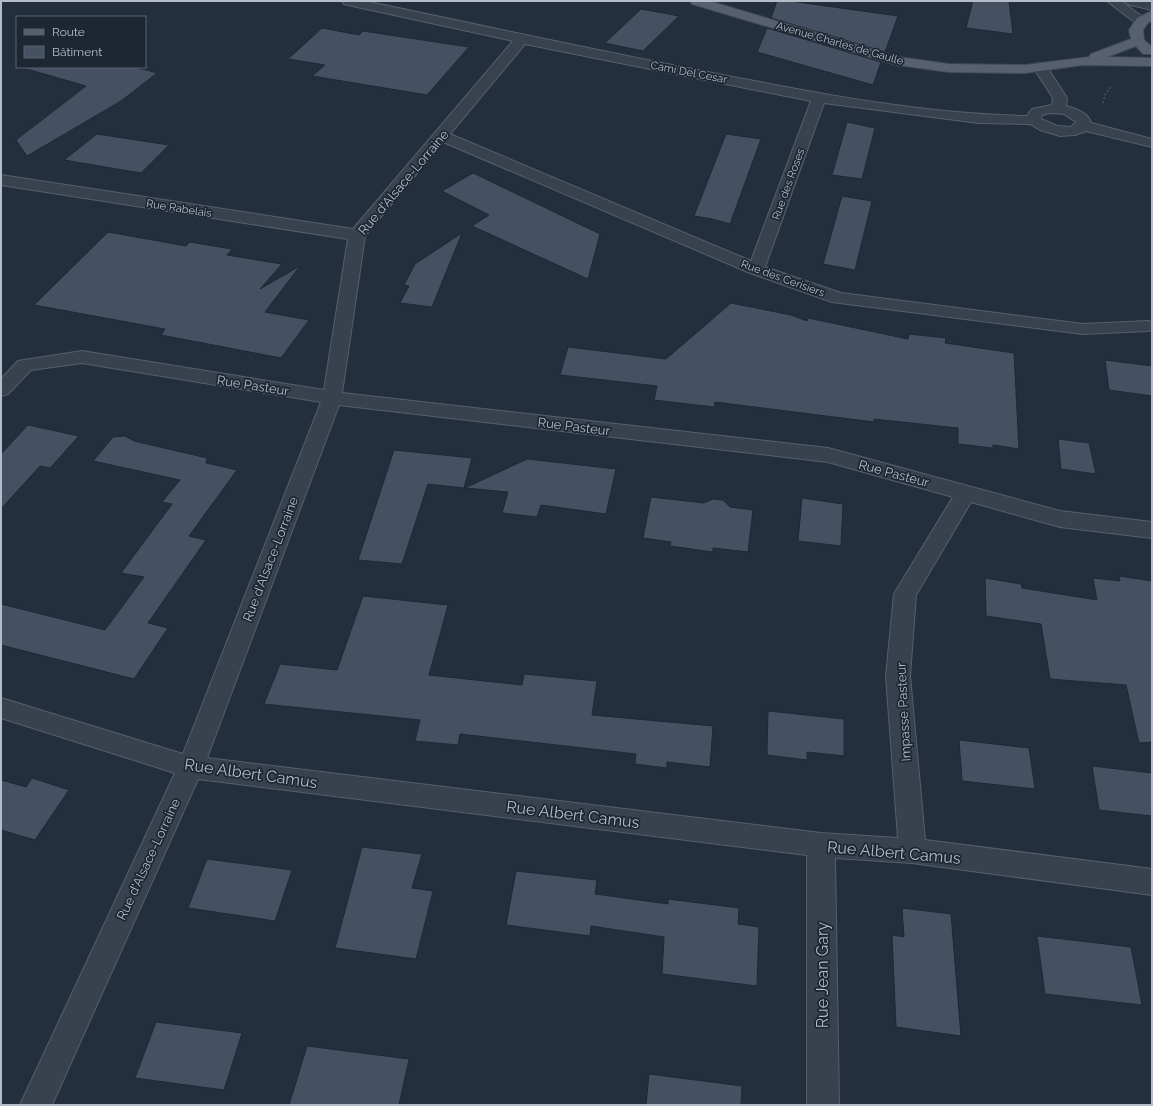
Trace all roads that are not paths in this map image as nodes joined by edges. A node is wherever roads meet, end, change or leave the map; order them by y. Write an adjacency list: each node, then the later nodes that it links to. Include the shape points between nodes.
1 (348, 1): 7 (street, Cami Del Cesar)
2 (696, 1): 12 (main road, Avenue Charles de Gaulle, via 897,61 950,68)
3 (1114, 1): 6 (street)
4 (1131, 1): 5 (street)
5 (1152, 6)
6 (1147, 18): 8 (main road, via 1136,30)
7 (522, 39): 13 (street, Cami Del Cesar); 17 (street, Rue d'Alsace-Lorraine)
8 (1138, 41): 9 (main road); 10 (main road, Avenue Charles de Gaulle)
9 (1152, 54)
10 (1084, 61): 11 (main road, Avenue Charles de Gaulle); 12 (main road, Avenue Charles de Gaulle)
11 (1152, 62)
12 (1040, 67): 14 (street, via 1060,98)
13 (819, 98): 15 (street, Cami Del Cesar, via 978,119); 21 (street, Rue des Roses)
14 (1059, 109): 15 (street, via 1037,112); 16 (street, via 1075,114)
15 (1034, 120): 16 (street, via 1048,129 1069,132 1078,130)
16 (1082, 122): 18 (street)
17 (441, 136): 20 (street, Rue d'Alsace-Lorraine); 21 (street, Rue des Cerisiers)
18 (1152, 143)
19 (1, 180): 20 (street, Rue Rabelais)
20 (357, 235): 24 (street, Rue d'Alsace-Lorraine)
21 (756, 269): 22 (street, Rue des Cerisiers, via 838,298 1083,329)
22 (1148, 326)
23 (1, 390): 24 (street, Rue Pasteur, via 25,365 82,357)
24 (332, 398): 25 (street, Rue Pasteur, via 828,455); 28 (street, Rue d'Alsace-Lorraine)
25 (966, 493): 26 (street, Rue Pasteur, via 1060,519); 30 (street, Impasse Pasteur, via 905,594 898,676)
26 (1152, 530)
27 (1, 708): 28 (street, Rue Albert Camus)
28 (191, 767): 29 (street, Rue Albert Camus); 32 (street, Rue d'Alsace-Lorraine)
29 (821, 845): 30 (street, Rue Albert Camus); 33 (street, Rue Jean Gary)
30 (912, 851): 31 (street, Rue Albert Camus)
31 (1152, 882)
32 (36, 1105)
33 (823, 1105)

